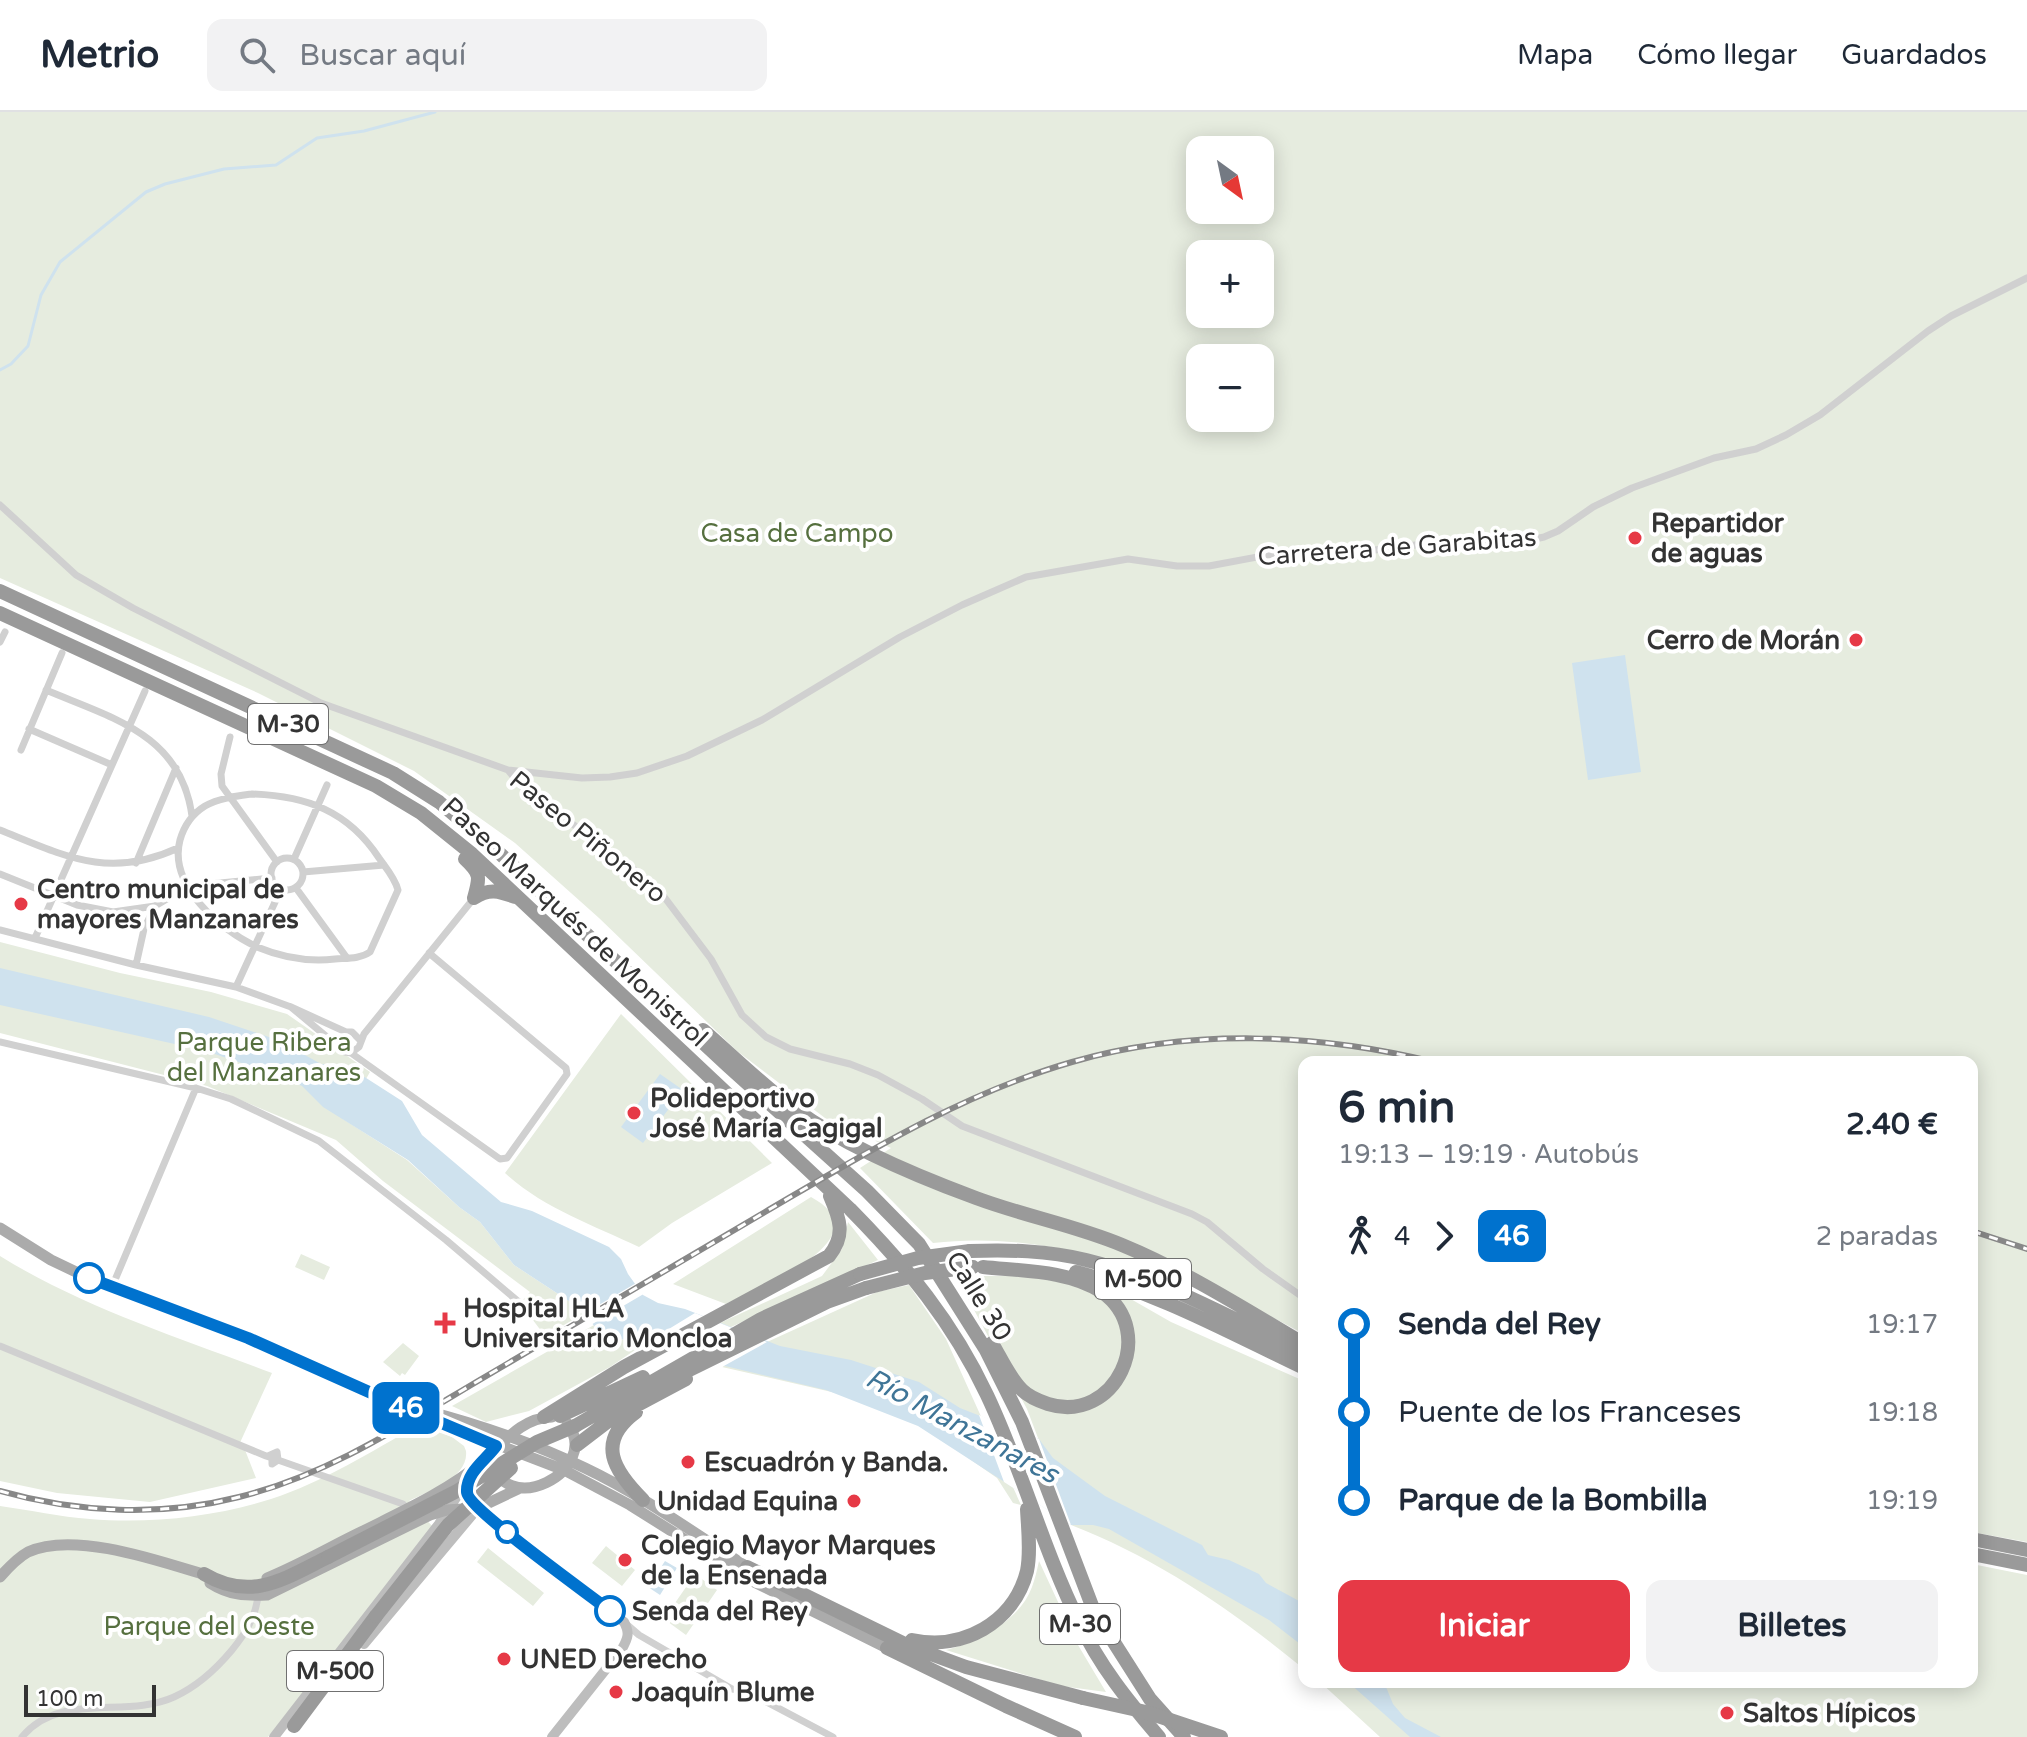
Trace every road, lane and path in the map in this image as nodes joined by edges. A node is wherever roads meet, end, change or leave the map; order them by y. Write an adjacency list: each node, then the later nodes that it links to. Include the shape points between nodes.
1 (2027, 278): 16 (street, Carretera de Garabitas, via 1951,316 1786,435 1632,488 1544,537 1463,539 1359,552 1300,549 1209,566 1128,559 1026,577 900,637 762,720 687,756 610,777)
2 (0, 505): 16 (street, Paseo Piñonero, via 76,575 133,608 321,703)
3 (0, 591): 44 (highway, Paseo Marqués de Monistrol / M-30, via 393,773 450,811)
4 (0, 613): 20 (highway, Paseo Marqués de Monistrol / M-30, via 376,786)
5 (5, 632): 6 (street)
6 (0, 642)
7 (62, 653): 8 (street)
8 (46, 690): 10 (street); 11 (street)
9 (145, 691): 10 (street)
10 (130, 725): 14 (street); 15 (street, via 153,741)
11 (29, 729): 13 (street); 14 (street)
12 (230, 737): 18 (street, via 221,774)
13 (21, 750)
14 (112, 765): 24 (street)
15 (176, 768): 21 (street); 27 (street)
16 (508, 770): 60 (street, Paseo Piñonero, via 520,785 662,894 711,959 742,1015 766,1037 878,1075 970,1130 1192,1214)
17 (327, 785): 19 (street)
18 (229, 798): 19 (street, via 282,795); 21 (street); 26 (street)
19 (318, 805): 25 (street); 28 (street, via 351,825)
20 (421, 813): 36 (highway, Paseo Marqués de Monistrol / M-30); 37 (highway, via 477,871)
21 (192, 816): 23 (street)
22 (0, 830): 24 (street)
23 (178, 848): 27 (street); 32 (street)
24 (71, 859): 27 (street); 35 (street)
25 (294, 859): 26 (street); 29 (street)
26 (277, 862): 31 (street)
27 (136, 863)
28 (384, 865): 29 (street); 43 (street, via 397,894 372,950)
29 (303, 872): 33 (street)
30 (0, 874): 35 (street)
31 (272, 878): 32 (street); 34 (street)
32 (189, 886): 38 (street); 41 (street, via 219,922)
33 (296, 888): 34 (street); 43 (street)
34 (281, 889): 41 (street)
35 (54, 896): 38 (street, via 113,912); 40 (street)
36 (517, 897): 37 (highway, via 484,891); 54 (highway, Paseo Marqués de Monistrol / M-30)
37 (474, 898): 42 (street)
38 (155, 906): 45 (street)
39 (0, 930): 40 (street)
40 (35, 938): 45 (street)
41 (256, 946): 43 (street, via 300,959); 46 (street)
42 (429, 953): 49 (street); 52 (street, via 566,1068 567,1074 507,1158 500,1159)
43 (347, 958)
44 (618, 963): 56 (highway, Calle 30 / M-30); 62 (highway, via 798,1111 829,1130 974,1197 1123,1245)
45 (136, 965): 46 (street)
46 (236, 987): 47 (street)
47 (291, 1007): 48 (street); 51 (street)
48 (346, 1032): 49 (street); 51 (street)
49 (360, 1040): 52 (street)
50 (0, 1042): 53 (street)
51 (339, 1046): 52 (street)
52 (351, 1053)
53 (196, 1088): 59 (street); 61 (street, via 319,1141)
54 (827, 1189): 71 (highway, via 841,1232 829,1256 624,1367); 80 (highway, Calle 30 / M-30, via 934,1303 987,1396)
55 (0, 1228): 59 (main road, via 51,1260)
56 (919, 1244): 57 (highway, via 961,1296 1023,1391 1045,1403 1073,1407 1098,1399 1116,1382 1128,1354 1128,1329 1122,1313 1103,1293 1044,1273); 106 (highway, Calle 30 / M-30, via 986,1350 1022,1422 1089,1600 1110,1640)
57 (978, 1267): 58 (highway, M-500, bridge); 67 (highway, M-500, via 1045,1266 1120,1284)
58 (863, 1281): 64 (highway, M-500, via 761,1319); 65 (highway, M-500); 66 (highway, M-500, bridge, via 918,1258 970,1251 1046,1252 1113,1268)
59 (112, 1287): 69 (main road, via 248,1338)
60 (1298, 1294)
61 (520, 1303)
62 (1298, 1340)
63 (0, 1346): 83 (street, via 272,1458 272,1464 278,1460)
64 (712, 1346): 70 (highway, M-500); 71 (highway, M-500)
65 (732, 1350): 68 (highway, M-500); 70 (highway, M-500)
66 (1298, 1350)
67 (1298, 1365)
68 (659, 1394): 74 (highway, M-500, via 611,1419); 81 (highway, M-500, via 623,1421 613,1439 614,1465)
69 (387, 1400): 73 (main road); 75 (main road)
70 (607, 1409): 72 (highway, M-500)
71 (551, 1417): 73 (main road); 74 (main road, via 571,1428)
72 (575, 1426): 91 (highway, M-500, bridge, via 273,1584 249,1588); 99 (highway, M-500, bridge, via 505,1472 448,1525)
73 (509, 1436): 75 (main road); 77 (main road)
74 (577, 1445): 77 (main road)
75 (493, 1450): 76 (main road); 77 (main road); 79 (main road, via 496,1474)
76 (478, 1465): 78 (main road); 83 (main road)
77 (568, 1466): 79 (main road, via 537,1485); 81 (main road); 97 (main road, via 746,1578)
78 (470, 1477): 82 (main road, via 466,1493); 84 (main road)
79 (518, 1489): 82 (main road)
80 (1026, 1497): 94 (highway, via 1028,1567 1013,1603 997,1619 948,1643 905,1638); 105 (highway, Calle 30 / M-30, via 1094,1650)
81 (643, 1500): 89 (main road)
82 (478, 1508): 84 (main road); 95 (main road); 99 (main road)
83 (407, 1509): 91 (main road, via 249,1584)
84 (447, 1510): 93 (main road); 101 (main road)
85 (1978, 1540): 86 (highway)
86 (2027, 1550)
87 (1978, 1555): 88 (highway)
88 (2027, 1565)
89 (747, 1567): 94 (highway)
90 (186, 1568): 91 (main road); 92 (main road, via 107,1549 59,1546 28,1552); 93 (main road, via 224,1592)
91 (204, 1574)
92 (0, 1577)
93 (258, 1595): 100 (street, via 251,1623 225,1659 174,1697 131,1707 55,1713)
94 (851, 1619): 107 (highway, bridge, via 966,1667 1160,1716)
95 (624, 1622): 96 (street); 98 (main road, via 629,1633)
96 (644, 1638): 98 (street); 103 (street, via 732,1689 746,1691)
97 (887, 1648): 104 (highway)
98 (622, 1649): 102 (main road)
99 (290, 1732)
100 (22, 1737)
101 (274, 1737)
102 (552, 1737)
103 (833, 1737)
104 (1075, 1737)
105 (1159, 1737)
106 (1184, 1737)
107 (1221, 1737)

